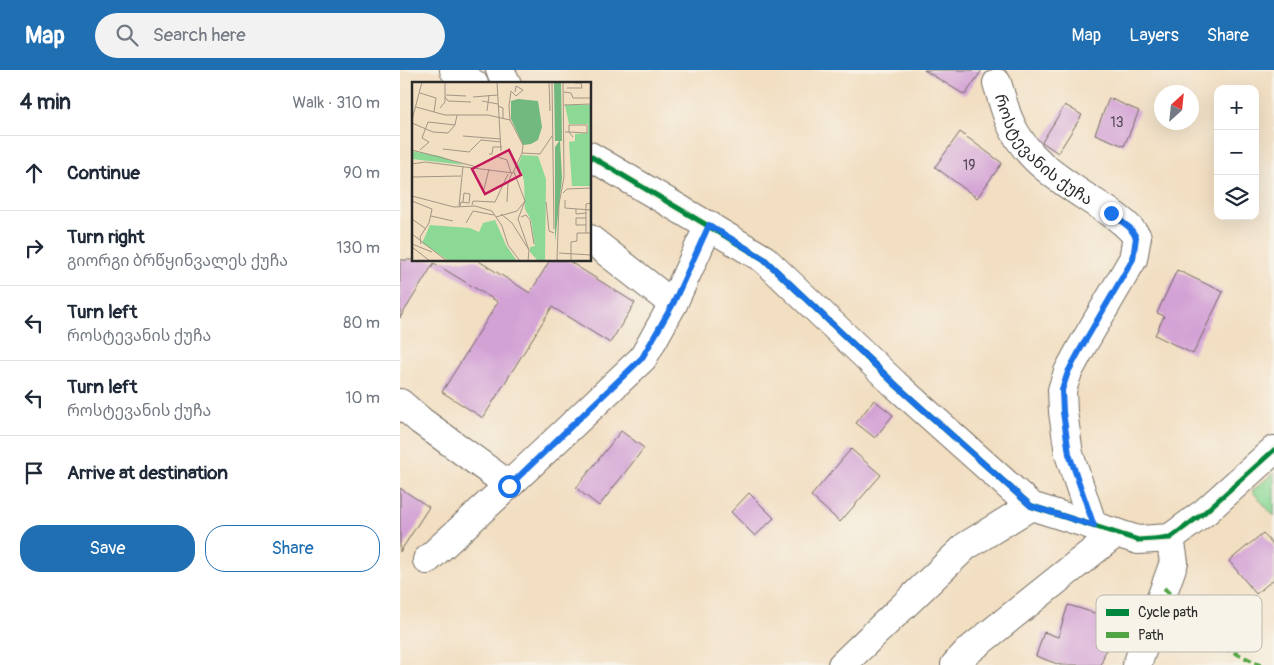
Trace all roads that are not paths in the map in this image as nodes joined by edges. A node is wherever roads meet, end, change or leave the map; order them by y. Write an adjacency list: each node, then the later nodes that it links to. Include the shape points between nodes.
1 (454, 70): 3 (street)
2 (500, 70): 4 (street)
3 (471, 82)
4 (506, 82)
5 (997, 84): 14 (street, როსტევანის ქუჩა, via 1009,121 1025,149 1052,175 1111,213 1136,237 1133,259 1081,348 1062,390 1069,454)
6 (591, 157): 7 (street)
7 (709, 225): 9 (street); 13 (street, via 764,259 897,386)
8 (591, 240): 9 (street)
9 (673, 304): 12 (street, via 642,358)
10 (400, 402): 12 (street)
11 (1274, 450): 15 (street, via 1205,512)
12 (509, 486): 16 (street)
13 (1031, 506): 14 (street); 19 (street, via 966,546)
14 (1105, 530): 15 (street, via 1138,540); 20 (street)
15 (1170, 538): 17 (street, via 1174,562)
16 (427, 560)
17 (1162, 595)
18 (1142, 652): 21 (street)
19 (842, 665)
20 (956, 665)
21 (1137, 665)

